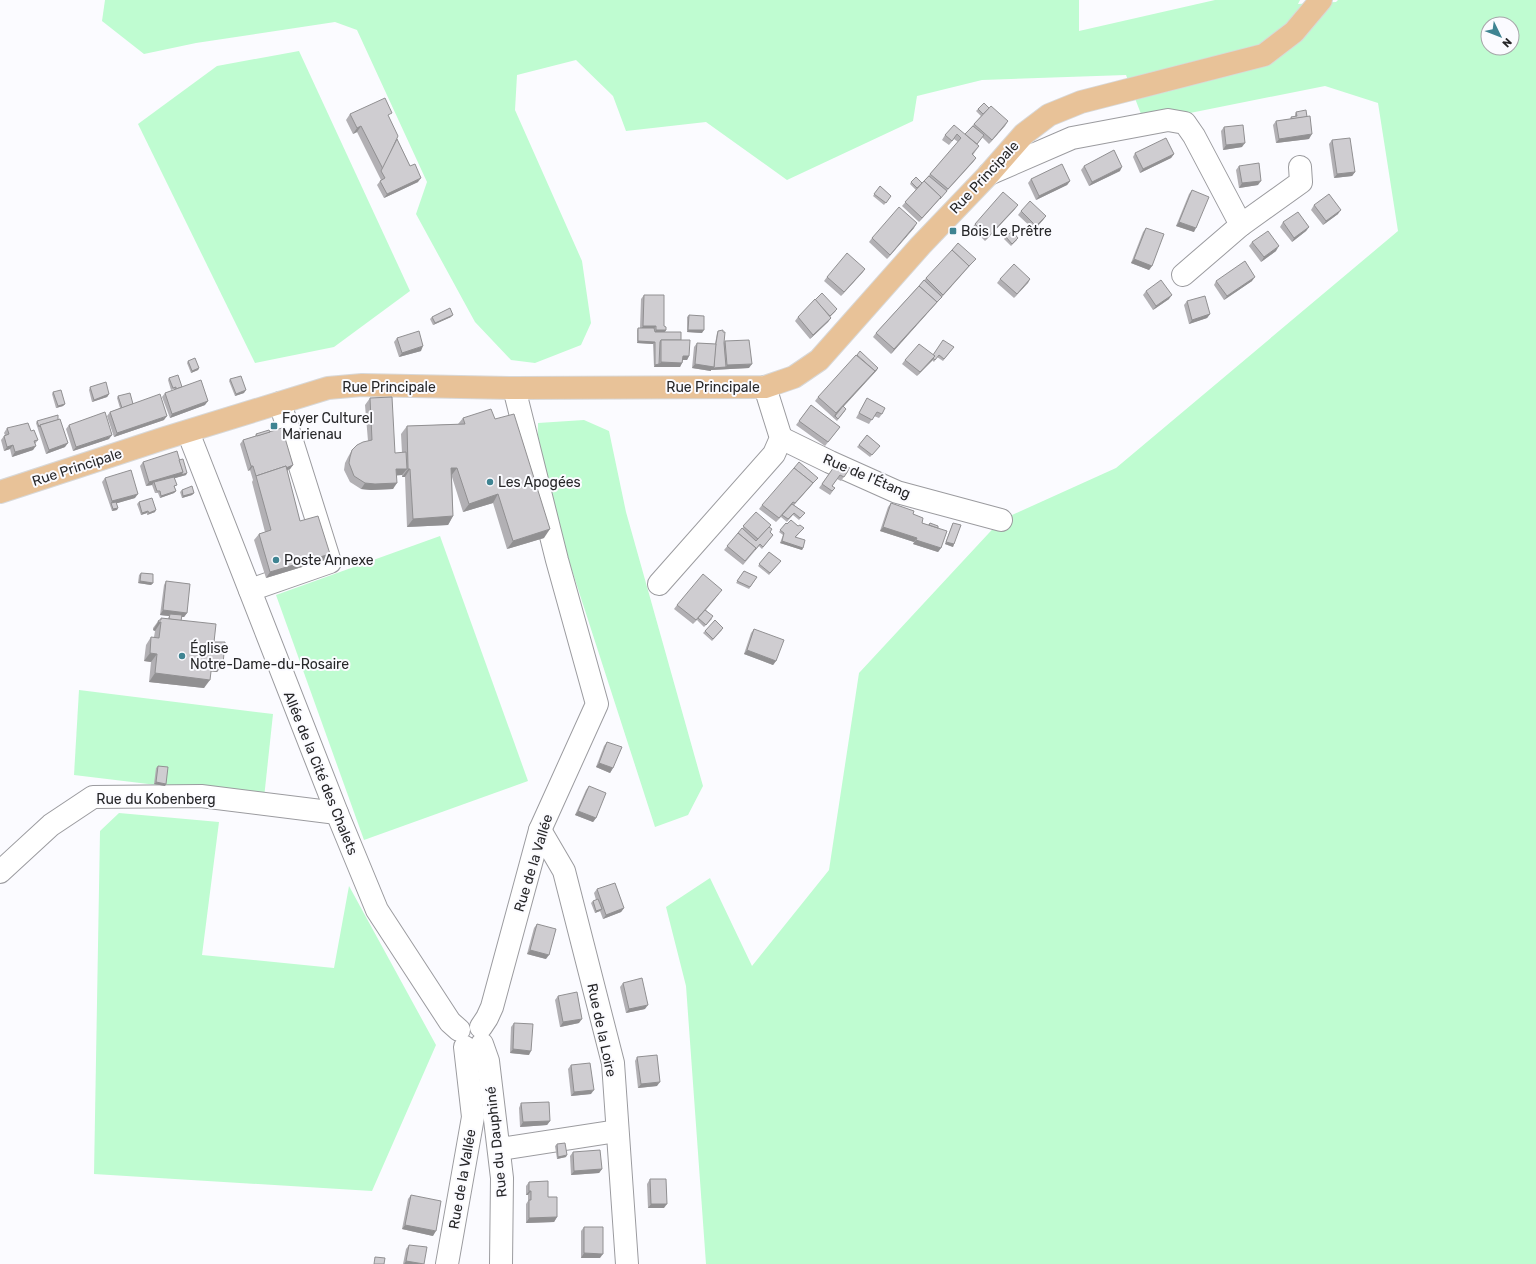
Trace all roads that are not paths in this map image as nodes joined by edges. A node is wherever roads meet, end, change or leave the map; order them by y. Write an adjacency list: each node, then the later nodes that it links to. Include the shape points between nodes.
1 (1321, 0): 3 (main road, Rue Principale, via 1294,32 1264,55 1081,102 1049,115 1024,134)
2 (1300, 167): 4 (street, via 1301,182)
3 (989, 174): 4 (street, via 1072,138 1168,120 1185,124 1194,136); 6 (main road, Rue Principale, via 921,245 819,360 794,377)
4 (1241, 225): 5 (street)
5 (1183, 275)
6 (765, 387): 7 (main road, Rue Principale); 10 (street)
7 (514, 388): 8 (main road, Rue Principale, via 362,385 328,388); 16 (street, Rue de la Vallée, via 557,560 597,704)
8 (280, 403): 9 (main road, Rue Principale); 14 (street, via 330,562)
9 (188, 432): 11 (main road, Rue Principale); 14 (street, Allée de la Cité des Chalets)
10 (782, 438): 12 (street, Rue de l'Étang, via 897,492); 13 (street, via 774,454)
11 (0, 492)
12 (1001, 520)
13 (659, 584)
14 (250, 590): 15 (street, Allée de la Cité des Chalets)
15 (337, 813): 17 (street, Rue du Kobenberg, via 201,796 93,797 83,808 51,825); 18 (street, Allée de la Cité des Chalets, via 377,910 450,1022)
16 (540, 830): 18 (street, Rue de la Vallée, via 492,1007); 19 (street, Rue de la Loire, via 564,872 612,1063)
17 (0, 872)
18 (472, 1037): 20 (street, Rue du Dauphiné, via 488,1061); 21 (street, Rue de la Vallée, via 473,1117)
19 (617, 1131): 20 (street); 23 (street, Rue de la Loire)
20 (500, 1149): 22 (street, Rue du Dauphiné)
21 (447, 1264)
22 (502, 1264)
23 (627, 1264)

